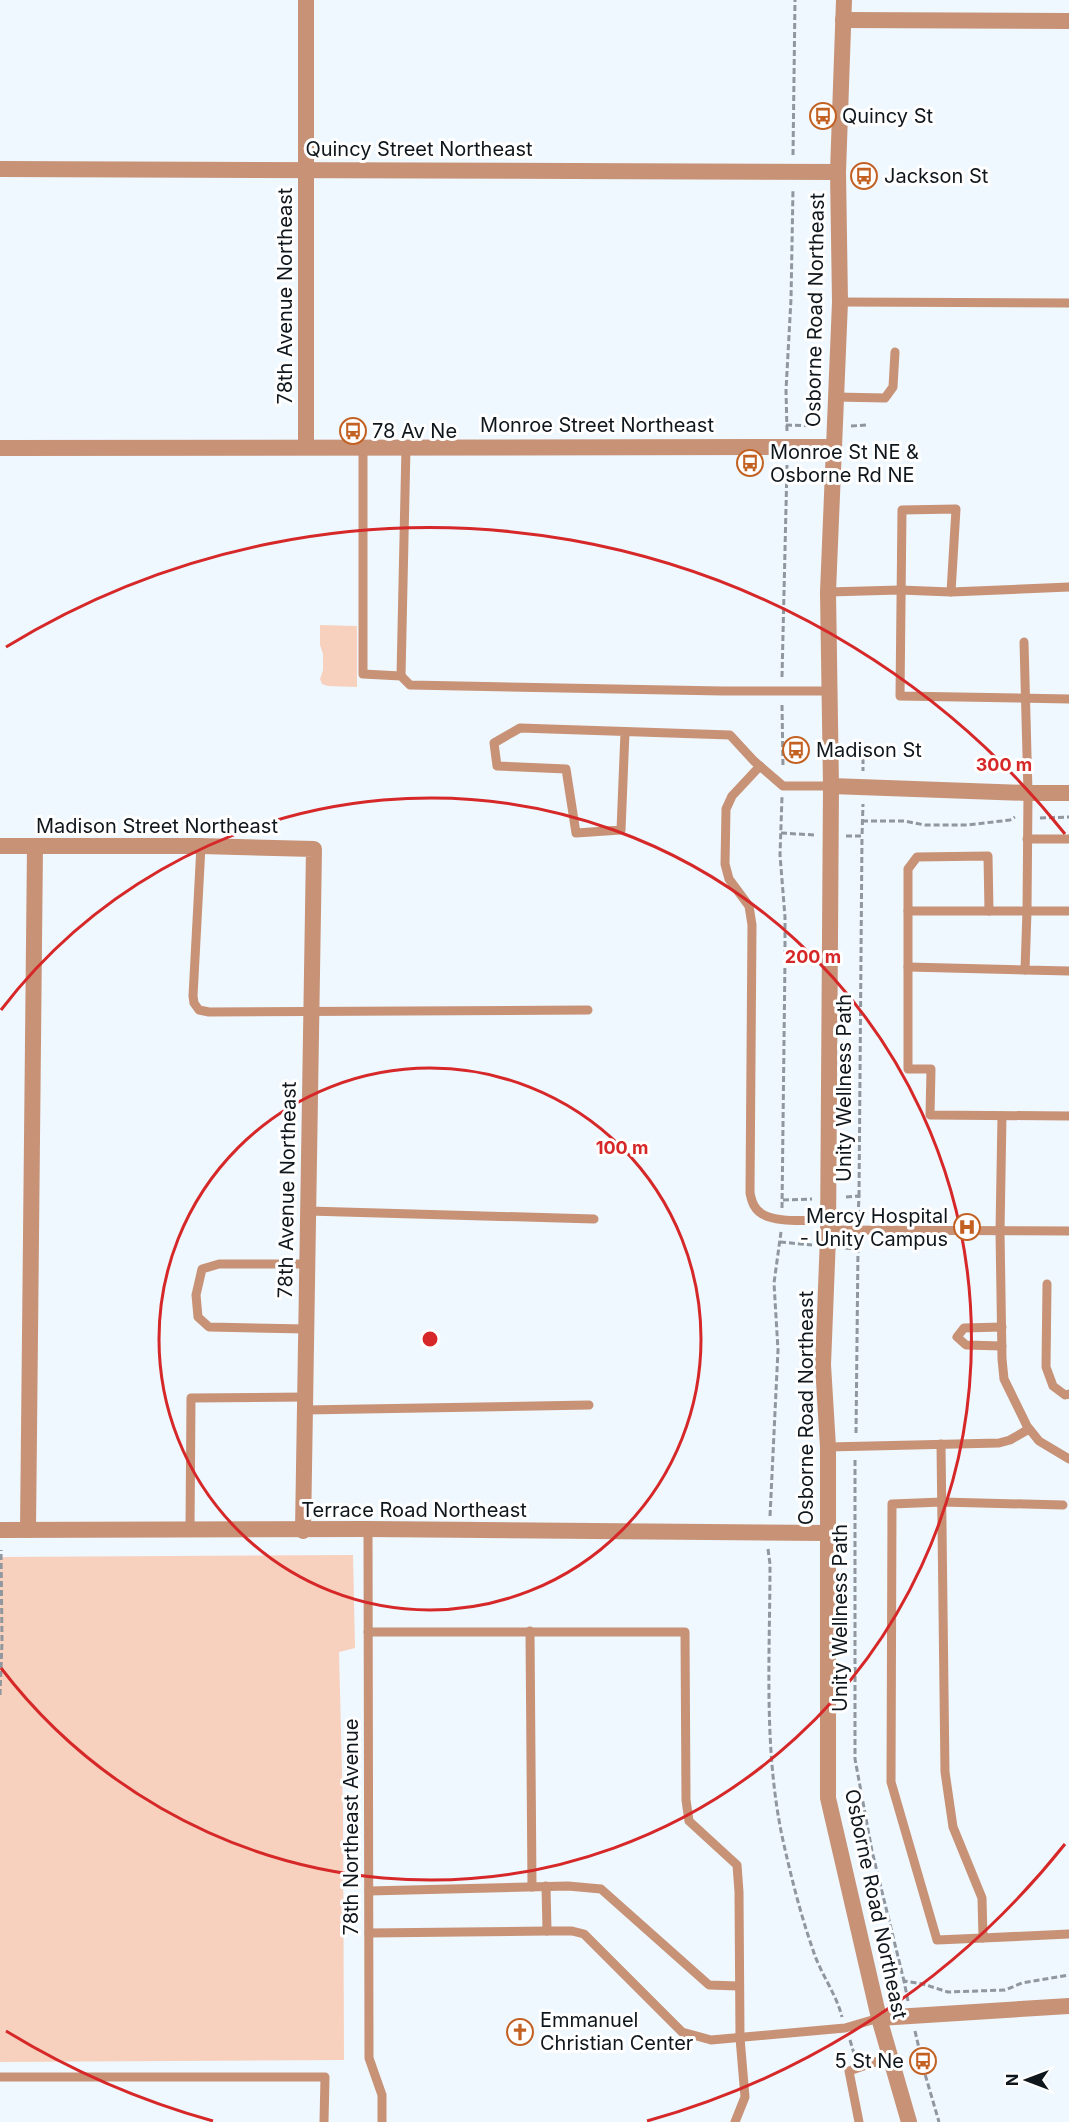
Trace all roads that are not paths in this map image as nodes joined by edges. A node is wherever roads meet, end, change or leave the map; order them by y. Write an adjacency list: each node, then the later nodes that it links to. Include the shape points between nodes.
1 (306, 0): 6 (street, 78th Avenue Northeast)
2 (844, 0): 3 (street, Osborne Road Northeast)
3 (843, 20): 4 (street); 7 (street, Osborne Road Northeast)
4 (1069, 21)
5 (0, 169): 6 (street, Quincy Street Northeast)
6 (306, 170): 7 (street, Quincy Street Northeast); 12 (street, 78th Avenue Northeast)
7 (838, 172): 8 (street, Osborne Road Northeast)
8 (840, 302): 9 (lane); 11 (street, Osborne Road Northeast)
9 (1069, 303)
10 (895, 352): 11 (lane, via 893,387 885,398)
11 (836, 397): 15 (street, Osborne Road Northeast)
12 (306, 447): 13 (street, Monroe Street Northeast); 16 (street, Monroe Street Northeast)
13 (363, 447): 14 (street, Monroe Street Northeast); 22 (lane, via 363,674)
14 (406, 447): 15 (street, Monroe Street Northeast); 22 (lane)
15 (834, 447): 19 (street, Osborne Road Northeast)
16 (0, 448)
17 (1069, 587): 20 (lane)
18 (900, 590): 19 (lane); 20 (lane); 20 (lane, via 902,510 956,508); 24 (lane, via 900,696)
19 (828, 592): 23 (street, Osborne Road Northeast)
20 (951, 592)
21 (1024, 642): 24 (lane)
22 (401, 676): 23 (lane, via 410,685)
23 (829, 691): 28 (street, Osborne Road Northeast)
24 (1026, 699): 25 (lane); 29 (lane)
25 (1069, 699)
26 (625, 732): 26 (lane, via 520,728 494,743 497,766 566,769 576,833 621,831); 27 (lane, via 730,735)
27 (760, 766): 28 (lane, via 783,786); 50 (lane, via 732,796 726,809 725,864 729,879 749,906 753,925 750,1193 755,1209 767,1217)
28 (831, 786): 29 (street); 50 (street, Osborne Road Northeast)
29 (1028, 793): 30 (street); 31 (lane)
30 (1069, 793)
31 (1028, 839): 32 (lane); 39 (lane)
32 (1069, 839)
33 (0, 846): 34 (street, Madison Street Northeast)
34 (35, 846): 35 (street, Madison Street Northeast); 69 (street)
35 (201, 846): 36 (street, Madison Street Northeast); 45 (lane, via 194,1004 209,1012)
36 (314, 849): 45 (street, 78th Avenue Northeast)
37 (908, 911): 38 (lane); 38 (lane, via 908,869 917,857 988,856); 41 (lane)
38 (989, 911): 39 (lane)
39 (1027, 911): 40 (lane); 42 (lane)
40 (1069, 911)
41 (908, 967): 42 (lane); 46 (lane, via 908,1069 931,1069 930,1115)
42 (1025, 970): 43 (lane)
43 (1069, 971)
44 (588, 1010): 45 (lane)
45 (311, 1011): 48 (street, 78th Avenue Northeast)
46 (1002, 1116): 47 (lane); 51 (lane)
47 (1069, 1116)
48 (308, 1211): 49 (lane); 53 (street, 78th Avenue Northeast)
49 (594, 1219)
50 (828, 1225): 51 (lane); 63 (street, Osborne Road Northeast, via 823,1365)
51 (1000, 1231): 52 (lane); 55 (lane)
52 (1069, 1231)
53 (308, 1264): 56 (street, 78th Avenue Northeast); 56 (lane, via 219,1264 202,1269 196,1295 198,1317 209,1326)
54 (1047, 1284): 58 (lane, via 1046,1367 1053,1386)
55 (1002, 1326): 57 (lane); 57 (lane, via 964,1328 957,1337 966,1345)
56 (306, 1329): 59 (street, 78th Avenue Northeast)
57 (1002, 1346): 61 (lane, via 1004,1379)
58 (1069, 1394)
59 (306, 1404): 60 (lane); 70 (lane, via 191,1398); 71 (street, 78th Avenue Northeast)
60 (589, 1405)
61 (1029, 1429): 62 (lane, via 999,1443); 64 (lane, via 1039,1441)
62 (941, 1444): 63 (lane); 65 (lane)
63 (828, 1447): 72 (street, Osborne Road Northeast)
64 (1069, 1460)
65 (942, 1502): 66 (lane); 81 (lane, via 945,1772 953,1827 982,1898); 81 (lane, via 892,1504 891,1782 937,1940)
66 (1063, 1505)
67 (368, 1529): 71 (street, Terrace Road Northeast); 72 (street, Terrace Road Northeast); 74 (lane, 78th Northeast Avenue)
68 (0, 1530): 69 (street, Terrace Road Northeast)
69 (28, 1530): 70 (street, Terrace Road Northeast)
70 (190, 1530): 71 (street, Terrace Road Northeast)
71 (303, 1531)
72 (828, 1533): 84 (street, Osborne Road Northeast, via 828,1798)
73 (530, 1631): 74 (lane); 76 (lane); 82 (lane, via 685,1632 689,1821 736,1865)
74 (368, 1632): 77 (lane, 78th Northeast Avenue)
75 (546, 1886): 76 (lane); 78 (lane); 82 (lane, via 601,1889 709,1985)
76 (532, 1887): 77 (lane)
77 (369, 1890): 79 (lane, 78th Northeast Avenue)
78 (547, 1931): 79 (lane); 85 (lane, via 584,1934 682,2032 711,2040)
79 (369, 1933): 89 (lane, 78th Northeast Avenue, via 369,2058 382,2095)
80 (1069, 1934): 81 (lane)
81 (983, 1938)
82 (738, 1986): 85 (lane)
83 (1069, 2006): 84 (street)
84 (879, 2018): 85 (lane, via 845,2028); 86 (street, Osborne Road Northeast)
85 (740, 2038): 90 (lane, via 745,2097)
86 (890, 2057): 91 (lane, via 849,2071); 92 (street, Osborne Road Northeast)
87 (0, 2077): 88 (lane, via 325,2077)
88 (324, 2122)
89 (382, 2122)
90 (735, 2122)
91 (859, 2122)
92 (909, 2122)

